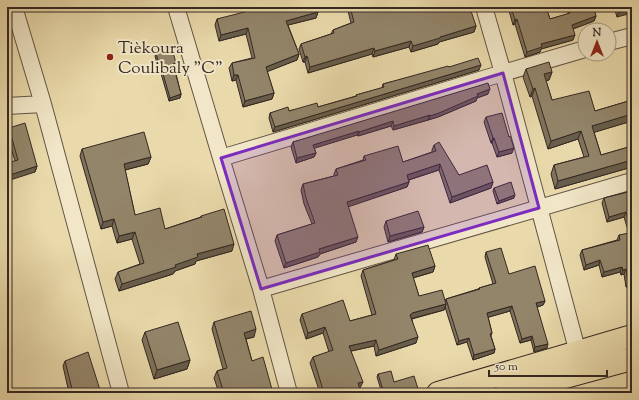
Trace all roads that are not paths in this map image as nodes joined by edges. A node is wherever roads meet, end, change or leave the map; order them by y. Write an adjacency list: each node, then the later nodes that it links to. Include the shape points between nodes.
1 (14, 7): 8 (street)
2 (176, 7): 10 (street)
3 (484, 7): 7 (street)
4 (632, 36): 5 (street)
5 (617, 40)
6 (577, 51): 7 (street)
7 (503, 73): 10 (street); 12 (street)
8 (43, 104): 9 (street); 17 (street)
9 (7, 106)
10 (221, 158): 13 (street)
11 (632, 181): 12 (street)
12 (539, 208): 13 (street); 15 (street)
13 (261, 289): 18 (street)
14 (632, 336): 15 (main road)
15 (578, 353): 19 (main road)
16 (632, 359): 20 (main road)
17 (121, 393)
18 (289, 393)
19 (438, 393)
20 (506, 393)

